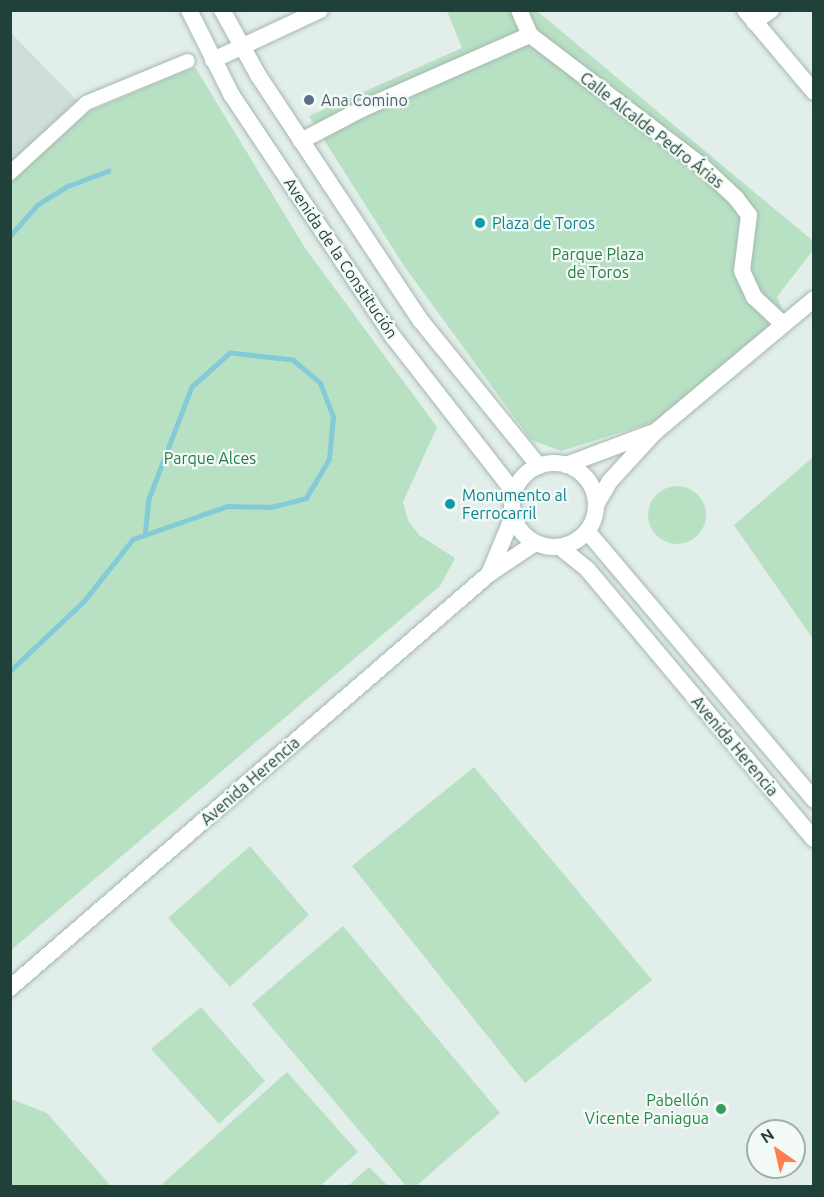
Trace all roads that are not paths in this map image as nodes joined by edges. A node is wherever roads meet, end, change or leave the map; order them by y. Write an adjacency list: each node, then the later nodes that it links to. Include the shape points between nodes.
1 (189, 10): 9 (street, Avenida de la Constitución)
2 (222, 10): 8 (street, Avenida de la Constitución)
3 (320, 10): 8 (street)
4 (519, 10): 7 (street, Calle Alcalde Pedro Árias)
5 (771, 10): 6 (street)
6 (750, 16): 11 (street)
7 (530, 35): 12 (street, via 362,109); 15 (street, Calle Alcalde Pedro Árias, via 702,166 736,198 749,215 741,271 754,297)
8 (240, 45): 9 (street); 12 (street, Avenida de la Constitución)
9 (213, 60): 19 (street, Avenida de la Constitución, via 231,94 394,338)
10 (188, 61): 13 (street, via 86,103)
11 (813, 92)
12 (301, 141): 18 (street, Avenida de la Constitución, via 421,321)
13 (10, 173)
14 (813, 298): 15 (street)
15 (783, 324): 16 (street)
16 (654, 432): 17 (street); 20 (street, via 610,480)
17 (566, 465): 18 (street); 20 (street, via 587,480)
18 (538, 466): 19 (street, via 519,481)
19 (514, 492): 21 (street, Avenida Herencia)
20 (596, 505): 22 (street)
21 (513, 516): 23 (street, via 521,532); 25 (street, Avenida Herencia)
22 (587, 531): 24 (street, via 575,542); 26 (street, Avenida Herencia)
23 (535, 543): 24 (street); 25 (street, Avenida Herencia)
24 (560, 547): 27 (street, Avenida Herencia, via 588,570)
25 (489, 574): 28 (street, Avenida Herencia)
26 (813, 800)
27 (813, 839)
28 (10, 988)

